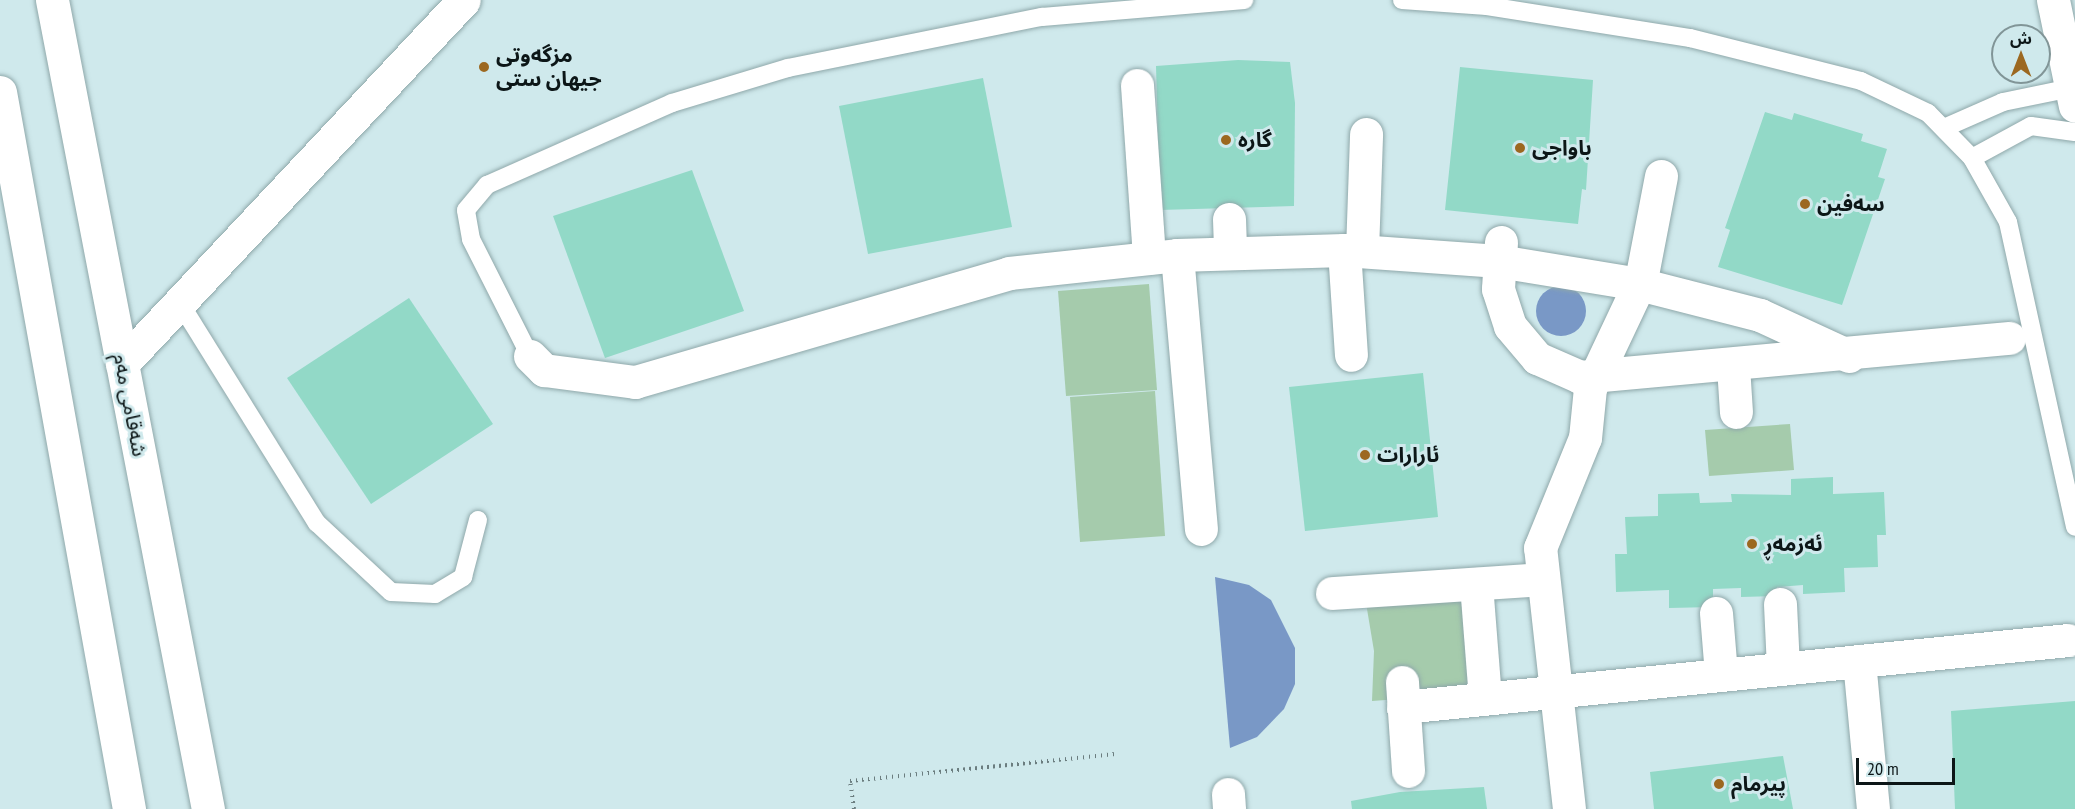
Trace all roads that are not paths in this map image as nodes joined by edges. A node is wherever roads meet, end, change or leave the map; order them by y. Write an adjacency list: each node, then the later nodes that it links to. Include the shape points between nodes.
1 (52, 0): 25 (street, شەقامی مەم)
2 (464, 0): 20 (street)
3 (1244, 0): 23 (lane, via 1042,17 788,68 672,103 487,185 466,210 471,239)
4 (1402, 0): 9 (lane, via 1487,6 1695,39 1861,81 1909,102)
5 (2053, 0): 8 (street)
6 (1137, 85): 18 (street)
7 (0, 92): 45 (street)
8 (2073, 97): 9 (lane, via 2003,102)
9 (1944, 128): 12 (lane)
10 (2075, 132): 12 (lane, via 2031,126)
11 (1366, 134): 15 (street)
12 (1972, 158): 30 (lane, via 2013,238)
13 (1661, 176): 19 (street)
14 (1228, 219): 17 (street)
15 (1353, 251): 16 (street); 17 (street); 22 (street)
16 (1500, 251): 19 (street); 27 (street, via 1498,289 1510,326 1551,368)
17 (1230, 253): 18 (street)
18 (1163, 257): 23 (street, via 1009,273 635,382 544,370); 31 (street)
19 (1639, 284): 24 (street, via 1722,291 1773,307); 27 (street)
20 (178, 300): 25 (street); 29 (lane, via 317,523 392,592 435,594 463,577)
21 (2009, 338): 24 (street)
22 (1351, 355)
23 (530, 356)
24 (1850, 356): 26 (street)
25 (122, 364): 46 (street, شەقامی مەم)
26 (1733, 366): 27 (street); 28 (street)
27 (1594, 379): 32 (street, via 1585,438 1544,531)
28 (1737, 412)
29 (478, 520)
30 (2075, 527)
31 (1201, 530)
32 (1543, 579): 33 (street); 41 (street)
33 (1476, 584): 34 (street); 42 (street)
34 (1332, 593)
35 (1780, 603): 39 (street)
36 (1716, 613): 40 (street)
37 (2068, 640): 38 (street)
38 (1859, 661): 39 (street); 44 (street)
39 (1783, 668): 40 (street)
40 (1721, 674): 41 (street)
41 (1559, 691): 42 (street); 47 (street)
42 (1485, 698): 43 (street, via 1402,694)
43 (1408, 771)
44 (1873, 808)
45 (129, 809)
46 (208, 809)
47 (1569, 809)

